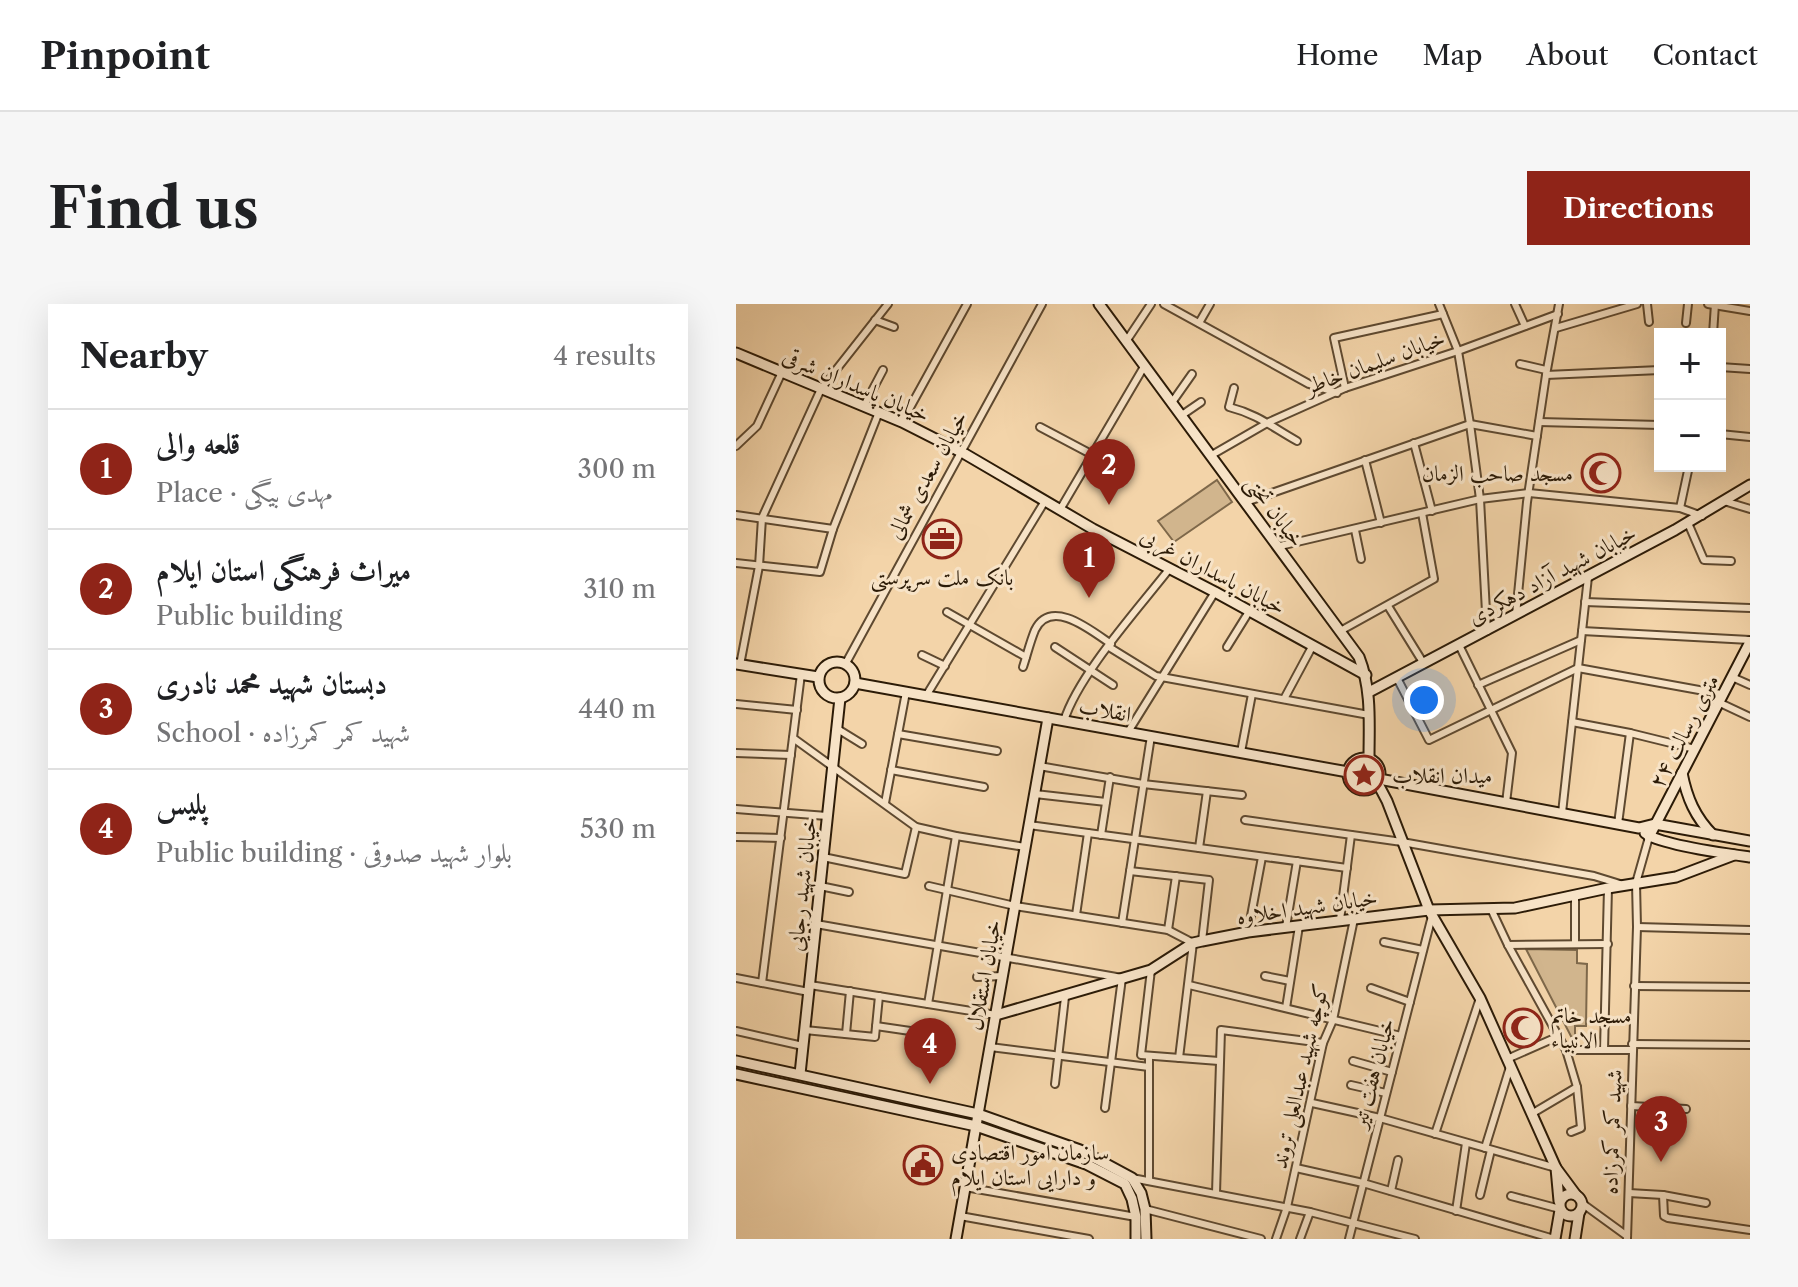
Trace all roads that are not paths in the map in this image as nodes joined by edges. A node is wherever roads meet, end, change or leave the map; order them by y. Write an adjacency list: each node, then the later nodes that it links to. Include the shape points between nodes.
1 (888, 304): 19 (street)
2 (967, 304): 48 (street)
3 (1042, 304): 60 (street, خیابان سعدی شمالی)
4 (1099, 304): 27 (street, خیابان تختی)
5 (1151, 304): 27 (street)
6 (1164, 304): 21 (street)
7 (1210, 304): 21 (street)
8 (1439, 304): 17 (street)
9 (1515, 304): 23 (street)
10 (1559, 304): 18 (street)
11 (1637, 304): 15 (street)
12 (1647, 304): 20 (street)
13 (1688, 304): 22 (street)
14 (1713, 304): 16 (street); 26 (street)
15 (1626, 305): 25 (street)
16 (1750, 311)
17 (1443, 314): 28 (street); 40 (street, via 1334,338)
18 (1558, 314): 23 (street, خیابان سلیمان خاطر); 25 (street)
19 (875, 320): 24 (street); 41 (street)
20 (1649, 322)
21 (1199, 323): 42 (street, via 1309,384)
22 (1686, 323)
23 (1525, 326): 28 (street, خیابان سلیمان خاطر)
24 (894, 327)
25 (1556, 328): 37 (street)
26 (1713, 328)
27 (1127, 340): 31 (street, خیابان تختی)
28 (1458, 351): 40 (street, خیابان سلیمان خاطر); 51 (street)
29 (736, 353): 36 (street, خیابان پاسداران شرقی)
30 (1520, 364): 37 (street)
31 (1145, 365): 43 (street, خیابان تختی); 61 (street)
32 (1726, 367): 33 (street)
33 (1750, 369)
34 (883, 370): 45 (street)
35 (1654, 370): 37 (street)
36 (782, 372): 41 (street, خیابان پاسداران شرقی); 59 (street, via 757,426)
37 (1546, 372): 49 (street)
38 (1192, 374): 43 (street)
39 (1234, 388): 50 (street, via 1229,407 1259,416)
40 (1345, 388): 42 (street, خیابان سلیمان خاطر)
41 (821, 389): 45 (street, خیابان پاسداران شرقی); 78 (street)
42 (1337, 393): 50 (street, خیابان سلیمان خاطر)
43 (1173, 401): 47 (street, خیابان تختی)
44 (1201, 402): 47 (street)
45 (864, 406): 46 (street, خیابان پاسداران شرقی)
46 (879, 412): 48 (street, خیابان پاسداران شرقی); 81 (street)
47 (1182, 415): 62 (street, خیابان تختی)
48 (902, 422): 60 (street, خیابان پاسداران شرقی)
49 (1539, 422): 52 (street); 55 (street)
50 (1266, 424): 57 (street); 62 (street, خیابان سلیمان خاطر)
51 (1470, 424): 55 (street); 58 (street); 67 (street)
52 (1654, 425)
53 (1040, 427): 61 (street)
54 (1726, 435): 56 (street)
55 (1537, 436): 66 (street)
56 (1750, 437)
57 (1297, 441)
58 (1414, 443): 63 (street); 74 (street)
59 (736, 446)
60 (960, 452): 68 (street, خیابان پاسداران غربی); 110 (street, خیابان سعدی شمالی)
61 (1091, 454): 71 (street)
62 (1210, 456): 70 (street, خیابان تختی)
63 (1365, 460): 70 (street); 79 (street)
64 (1688, 472): 72 (street)
65 (1750, 485): 69 (street, خیابان شهید آزاد دهکردی)
66 (1529, 493): 67 (street); 72 (street); 96 (street)
67 (1480, 499): 74 (street); 99 (street)
68 (1045, 501): 71 (street, خیابان پاسداران غربی); 97 (street)
69 (1724, 501): 73 (street); 77 (street, خیابان شهید آزاد دهکردی)
70 (1246, 502): 83 (street, خیابان تختی)
71 (1061, 508): 88 (street, خیابان پاسداران غربی)
72 (1680, 508): 77 (street)
73 (1750, 509)
74 (1432, 511): 75 (street)
75 (1422, 513): 79 (street); 92 (street, via 1434,579)
76 (736, 515): 78 (street)
77 (1702, 516): 80 (street, خیابان شهید آزاد دهکردی)
78 (762, 518): 81 (street); 87 (street)
79 (1381, 523): 82 (street)
80 (1688, 523): 85 (street, via 1704,560); 89 (street, خیابان شهید آزاد دهکردی)
81 (833, 529): 87 (street, via 820,572)
82 (1355, 530): 83 (street); 84 (street)
83 (1280, 546): 98 (street, خیابان تختی)
84 (1361, 559)
85 (1731, 561)
86 (736, 563): 87 (street)
87 (759, 566): 111 (street)
88 (1170, 568): 90 (street, خیابان پاسداران غربی); 103 (street)
89 (1588, 577): 91 (street); 96 (street, خیابان شهید آزاد دهکردی)
90 (1215, 592): 94 (street, خیابان پاسداران غربی); 120 (street)
91 (1585, 602): 93 (street); 100 (street)
92 (1388, 606): 98 (street); 112 (street)
93 (1750, 608)
94 (1250, 610): 104 (street, خیابان پاسداران غربی); 107 (street)
95 (947, 612): 97 (street)
96 (1516, 615): 99 (street, خیابان شهید آزاد دهکردی)
97 (969, 625): 109 (street); 113 (street)
98 (1342, 630): 118 (street, خیابان تختی)
99 (1487, 631): 105 (street, خیابان شهید آزاد دهکردی)
100 (1582, 631): 101 (street); 102 (street)
101 (1581, 640): 115 (street); 125 (street)
102 (1750, 641): 121 (street, ۲۴ متری رسالت)
103 (1110, 645): 109 (street, via 1055,615 1036,628); 116 (street); 120 (street)
104 (1313, 645): 118 (street, خیابان پاسداران غربی); 133 (street)
105 (1459, 645): 112 (street, خیابان شهید آزاد دهکردی); 125 (street)
106 (1055, 647): 116 (street)
107 (1227, 647)
108 (922, 655): 113 (street)
109 (1026, 657): 114 (street)
110 (846, 663): 119 (street, via 825,665); 123 (street)
111 (738, 664): 117 (street)
112 (1424, 664): 122 (street, خیابان شهید آزاد دهکردی)
113 (945, 666): 130 (street)
114 (1023, 667)
115 (1578, 668): 132 (street); 136 (street); 141 (street)
116 (1091, 671): 124 (street); 140 (street, via 1069,703)
117 (801, 674): 119 (street); 135 (street)
118 (1366, 675): 128 (street, خیابان تختی)
119 (818, 677): 131 (street, via 822,690)
120 (1162, 677): 129 (street); 143 (street)
121 (1732, 677): 126 (street); 132 (street, ۲۴ متری رسالت)
122 (1397, 678): 128 (street, خیابان شهید آزاد دهکردی); 136 (street, via 1429,740)
123 (855, 683): 127 (street, انقلاب); 131 (street)
124 (1113, 685)
125 (1478, 685): 136 (street)
126 (1750, 685)
127 (906, 692): 130 (street, انقلاب); 145 (street)
128 (1369, 692): 137 (street, خیابان تختی)
129 (1252, 694): 133 (street); 151 (street)
130 (926, 696): 139 (street, انقلاب)
131 (840, 698): 142 (street, خیابان شهید رجایی)
132 (1720, 698): 138 (street); 149 (street, ۲۴ متری رسالت)
133 (1284, 699): 137 (street)
134 (736, 704): 135 (street)
135 (797, 710): 147 (street)
136 (1491, 712): 169 (street, via 1512,753)
137 (1369, 715): 154 (street, خیابان تختی)
138 (1750, 717)
139 (1048, 718): 140 (street, انقلاب); 156 (street, خیابان استقلال)
140 (1064, 721): 143 (street, انقلاب)
141 (1572, 722): 144 (street); 171 (street)
142 (836, 728): 148 (street); 155 (street, خیابان شهید رجایی)
143 (1128, 732): 146 (street, انقلاب)
144 (1630, 733): 149 (street); 175 (street)
145 (898, 734): 150 (street); 157 (street)
146 (1151, 736): 151 (street, انقلاب); 162 (street)
147 (793, 738): 153 (street); 155 (street)
148 (862, 744)
149 (1695, 749): 159 (street, ۲۴ متری رسالت)
150 (997, 751)
151 (1241, 752): 158 (street, انقلاب)
152 (736, 753): 153 (street)
153 (791, 755): 172 (street)
154 (1369, 759): 158 (street, via 1357,760); 161 (street, via 1377,766)
155 (833, 765): 168 (street); 173 (street, خیابان شهید رجایی)
156 (1039, 766): 160 (street); 165 (street, خیابان استقلال)
157 (891, 770): 163 (street); 168 (street)
158 (1348, 772): 161 (street, via 1359,789)
159 (1682, 773): 176 (street, ۲۴ متری رسالت); 183 (street, via 1692,807)
160 (1110, 777): 162 (street); 167 (street)
161 (1378, 780): 169 (street); 190 (street)
162 (1143, 784): 164 (street); 188 (street)
163 (984, 787)
164 (1207, 791): 166 (street); 192 (street)
165 (1035, 794): 167 (street); 177 (street, خیابان استقلال)
166 (1242, 795)
167 (1106, 802): 181 (street)
168 (885, 803): 178 (street)
169 (1506, 803): 171 (street)
170 (736, 809): 172 (street)
171 (1562, 813): 175 (street)
172 (784, 814): 173 (street); 187 (street)
173 (827, 816): 194 (street, خیابان شهید رجایی)
174 (1245, 820): 182 (street)
175 (1618, 824): 179 (street)
176 (1655, 824): 179 (street); 183 (street); 186 (street, ۲۴ متری رسالت)
177 (1029, 825): 180 (street); 191 (street, خیابان استقلال)
178 (916, 827): 184 (street); 194 (street, via 905,874)
179 (1639, 828): 186 (street)
180 (1088, 833): 181 (street); 212 (street)
181 (1101, 835): 188 (street)
182 (1351, 835): 190 (street); 198 (street)
183 (1713, 835): 189 (street)
184 (956, 836): 191 (street); 206 (street)
185 (736, 837): 187 (street)
186 (1649, 837): 193 (street); 201 (street, شهید کمر کمرزاده)
187 (781, 838): 238 (street)
188 (1135, 839): 192 (street); 199 (street)
189 (1750, 841)
190 (1402, 842): 202 (street); 211 (street)
191 (1025, 847): 209 (street, خیابان استقلال)
192 (1199, 848): 195 (street)
193 (1734, 855): 196 (street); 201 (street, خیابان شهید اخلاوه, via 1676,877)
194 (823, 857): 203 (street, خیابان شهید رجایی)
195 (1262, 857): 197 (street); 222 (street)
196 (1750, 857)
197 (1297, 861): 198 (street); 218 (street)
198 (1347, 868): 214 (street)
199 (1130, 871): 200 (street); 215 (street)
200 (1176, 876): 220 (street); 223 (street, via 1209,880)
201 (1636, 883): 202 (street, خیابان شهید اخلاوه); 219 (street, شهید کمر کمرزاده)
202 (1623, 885): 205 (street, خیابان شهید اخلاوه)
203 (820, 886): 207 (street); 216 (street, خیابان شهید رجایی)
204 (929, 886): 206 (street)
205 (1608, 888): 208 (street, خیابان شهید اخلاوه); 226 (street)
206 (947, 890): 209 (street); 228 (street)
207 (849, 892)
208 (1575, 896): 210 (street, خیابان شهید اخلاوه); 225 (street)
209 (1015, 906): 212 (street); 230 (street, خیابان استقلال)
210 (1492, 911): 211 (street, خیابان شهید اخلاوه); 227 (street)
211 (1431, 913): 213 (street, خیابان شهید اخلاوه); 229 (street, خیابان هفت تیر); 247 (street)
212 (1076, 915): 215 (street)
213 (1354, 919): 214 (street, خیابان شهید اخلاوه); 252 (street, کوچه شهید عبدالعلی تروند)
214 (1340, 920): 217 (street, خیابان شهید اخلاوه)
215 (1122, 923): 220 (street)
216 (816, 924): 228 (street); 242 (street, خیابان شهید رجایی)
217 (1299, 926): 218 (street, خیابان شهید اخلاوه); 237 (street)
218 (1286, 927): 222 (street, خیابان شهید اخلاوه)
219 (1637, 927): 221 (street); 240 (street, شهید کمر کمرزاده)
220 (1168, 930): 223 (street)
221 (1750, 930)
222 (1248, 932): 223 (street, خیابان شهید اخلاوه)
223 (1197, 942): 231 (street, خیابان شهید اخلاوه); 239 (street)
224 (1384, 942): 229 (street)
225 (1575, 944): 226 (street); 227 (street)
226 (1608, 944): 266 (street)
227 (1508, 945): 259 (street)
228 (937, 947): 230 (street); 249 (street)
229 (1423, 950): 248 (street, خیابان هفت تیر)
230 (1006, 959): 232 (street, خیابان استقلال); 236 (street)
231 (1151, 970): 236 (street, خیابان شهید اخلاوه); 268 (street)
232 (1003, 976): 234 (street); 251 (street, خیابان استقلال)
233 (1265, 976): 237 (street)
234 (977, 977)
235 (736, 978): 238 (street)
236 (1122, 978): 246 (street, خیابان شهید اخلاوه); 273 (street)
237 (1290, 981): 250 (street)
238 (762, 983): 242 (street)
239 (1189, 985): 250 (street); 269 (street)
240 (1634, 986): 241 (street); 264 (street, شهید کمر کمرزاده)
241 (1750, 987)
242 (809, 988): 244 (street); 254 (street, خیابان شهید رجایی)
243 (1371, 988): 248 (street)
244 (850, 991): 245 (street); 257 (street)
245 (879, 996): 249 (street); 253 (street)
246 (1065, 997): 251 (street, خیابان شهید اخلاوه); 267 (street)
247 (1480, 998): 274 (street); 292 (street)
248 (1410, 1002): 258 (street, خیابان هفت تیر)
249 (928, 1004): 251 (street)
250 (1286, 1008): 252 (street)
251 (996, 1015): 263 (street, خیابان استقلال)
252 (1333, 1020): 258 (street); 260 (street, کوچه شهید عبدالعلی تروند)
253 (876, 1026): 256 (street); 257 (street, via 875,1037)
254 (805, 1030): 257 (street); 262 (street, خیابان شهید رجایی)
255 (736, 1031): 262 (street)
256 (917, 1032)
257 (846, 1034)
258 (1401, 1036): 276 (street, خیابان هفت تیر)
259 (1557, 1037): 265 (street); 274 (street)
260 (1323, 1043): 271 (street, via 1221,1030); 283 (street, کوچه شهید عبدالعلی تروند)
261 (1750, 1045): 264 (street)
262 (803, 1046): 278 (street, خیابان شهید رجایی)
263 (990, 1047): 267 (street); 288 (street, خیابان استقلال)
264 (1632, 1047): 266 (street); 284 (street, شهید کمر کمرزاده)
265 (1566, 1050): 266 (street); 281 (street)
266 (1604, 1050)
267 (1057, 1056): 273 (street); 279 (street)
268 (1145, 1056): 269 (street); 275 (street)
269 (1179, 1058): 271 (street)
270 (736, 1061): 278 (street)
271 (1219, 1061): 303 (street)
272 (1353, 1061): 276 (street)
273 (1110, 1063): 275 (street); 285 (street)
274 (1508, 1063): 287 (street); 294 (street)
275 (1149, 1067): 299 (street)
276 (1392, 1072): 282 (street, خیابان هفت تیر)
277 (736, 1074): 290 (street)
278 (800, 1074): 288 (street)
279 (1055, 1084)
280 (1351, 1085): 282 (street)
281 (1577, 1087): 287 (street); 291 (street, via 1581,1128)
282 (1386, 1093): 289 (street, خیابان هفت تیر)
283 (1312, 1103): 289 (street); 296 (street, کوچه شهید عبدالعلی تروند)
284 (1631, 1106): 286 (street); 304 (street, شهید کمر کمرزاده)
285 (1105, 1108)
286 (1686, 1109)
287 (1533, 1113): 297 (street)
288 (978, 1114): 290 (street, خیابان استقلال); 298 (street, via 1080,1150)
289 (1380, 1118): 292 (street); 300 (street, خیابان هفت تیر)
290 (976, 1126): 298 (street); 301 (street, خیابان استقلال)
291 (1571, 1132)
292 (1435, 1134): 293 (street)
293 (1466, 1143): 294 (street); 314 (street)
294 (1488, 1149): 297 (street); 305 (street)
295 (1398, 1160): 302 (street)
296 (1296, 1168): 300 (street); 310 (street, کوچه شهید عبدالعلی تروند)
297 (1556, 1168): 306 (street); 311 (street)
298 (1128, 1181): 299 (street); 313 (street, via 1141,1193); 317 (street)
299 (1149, 1181): 303 (street)
300 (1363, 1183): 302 (street); 318 (street, خیابان هفت تیر)
301 (965, 1187): 316 (street, خیابان استقلال); 317 (street)
302 (1391, 1191): 314 (street)
303 (1216, 1193): 310 (street)
304 (1629, 1193): 307 (street); 320 (street, شهید کمر کمرزاده)
305 (1480, 1195)
306 (1576, 1195): 311 (street, via 1566,1194); 312 (street)
307 (1663, 1195): 309 (street); 319 (street, via 1668,1218)
308 (1511, 1196): 311 (street)
309 (1706, 1203)
310 (1287, 1207): 315 (street); 326 (street, کوچه شهید عبدالعلی تروند)
311 (1560, 1208): 312 (street, via 1571,1216); 330 (street)
312 (1581, 1208): 320 (street); 331 (street)
313 (1145, 1209): 324 (street); 325 (street)
314 (1456, 1211): 330 (street)
315 (1310, 1212): 318 (street); 327 (street)
316 (960, 1216): 321 (street, خیابان استقلال); 322 (street)
317 (1136, 1217): 323 (street)
318 (1353, 1223): 328 (street, خیابان هفت تیر); 329 (street)
319 (1750, 1230)
320 (1627, 1238)
321 (956, 1239)
322 (1089, 1239)
323 (1136, 1239)
324 (1146, 1239)
325 (1261, 1239)
326 (1276, 1239)
327 (1300, 1239)
328 (1349, 1239)
329 (1415, 1239)
330 (1554, 1239)
331 (1575, 1239)

